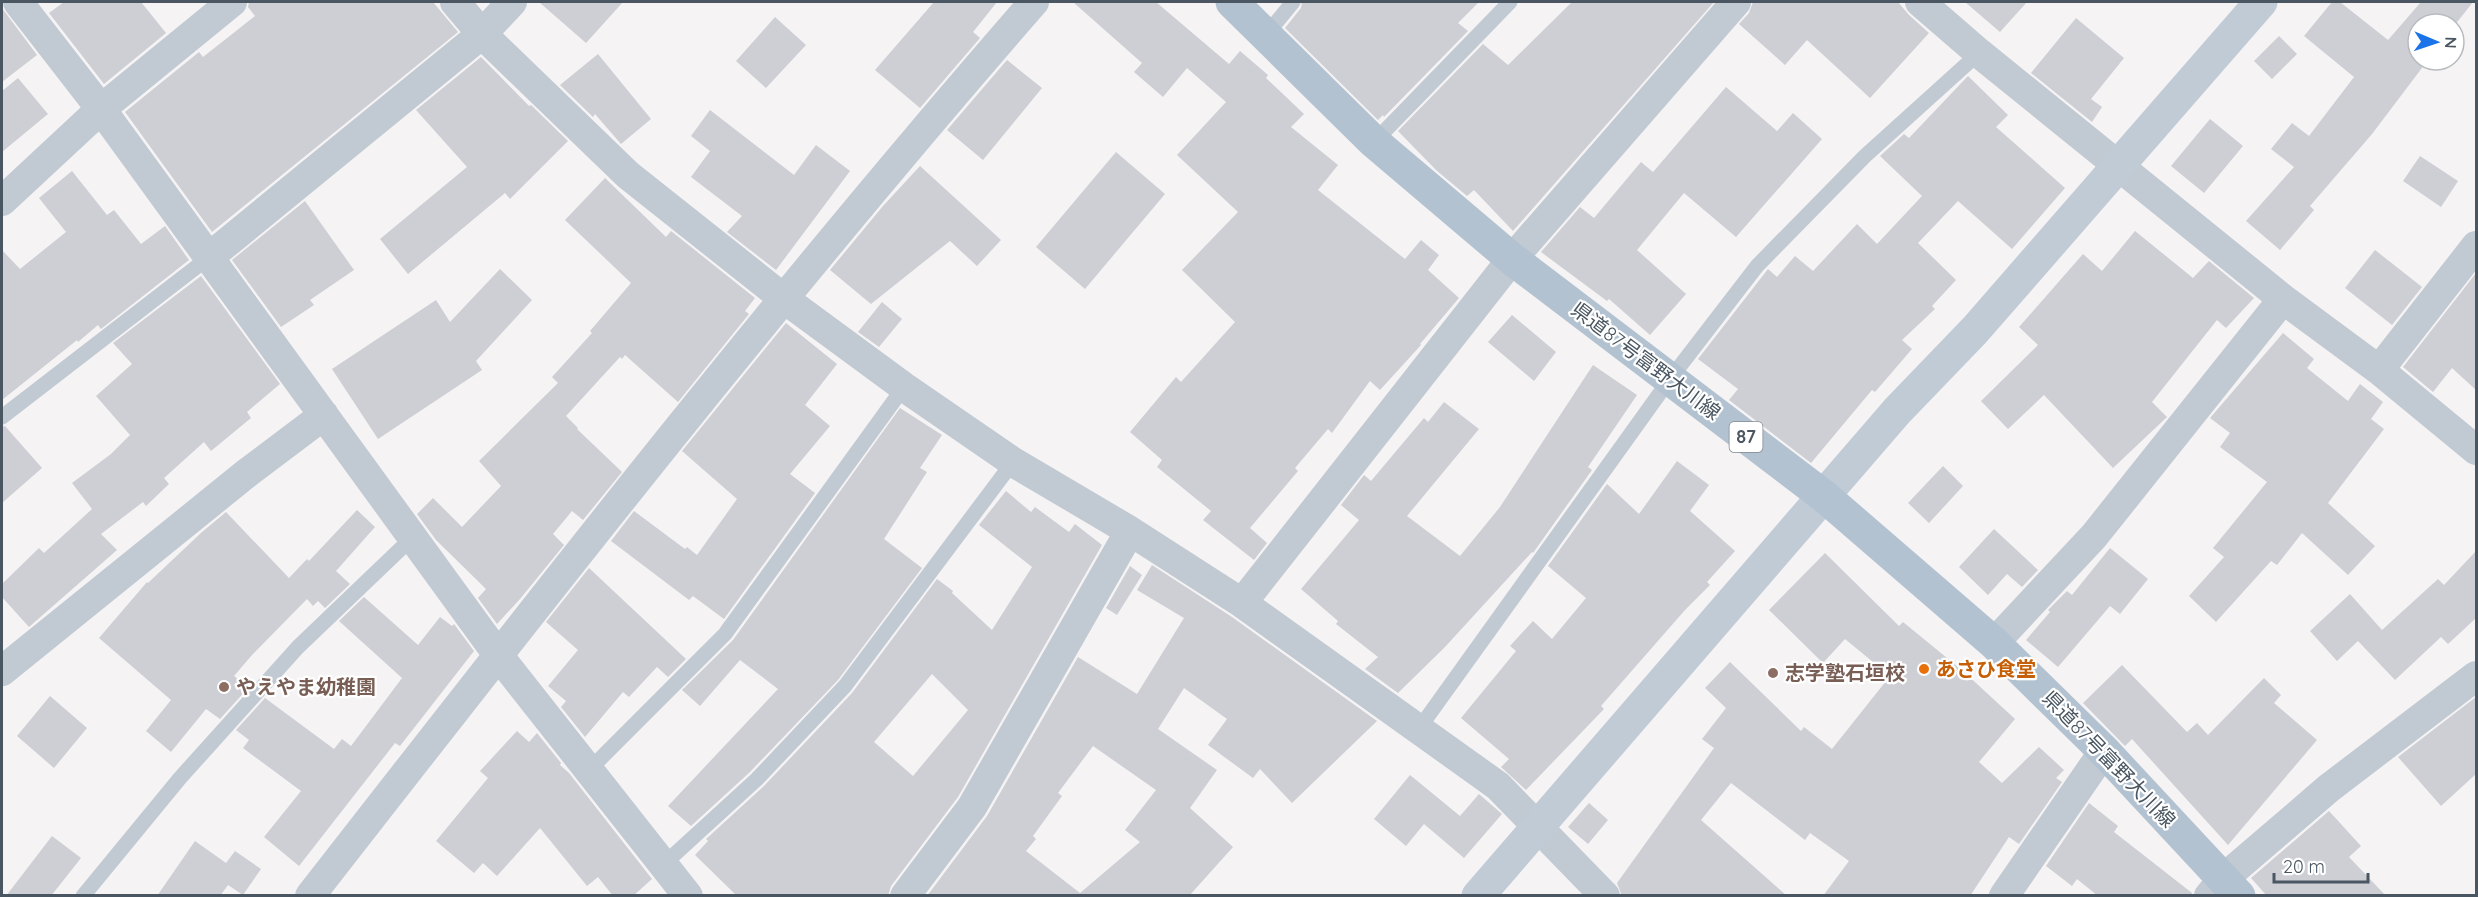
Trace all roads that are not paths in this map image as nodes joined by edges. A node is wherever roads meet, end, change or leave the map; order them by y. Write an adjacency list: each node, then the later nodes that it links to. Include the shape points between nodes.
1 (18, 2): 15 (street)
2 (232, 2): 15 (street)
3 (455, 2): 12 (street)
4 (512, 2): 12 (street)
5 (1034, 2): 22 (street)
6 (1232, 2): 13 (main road, 県道87号富野大川線 / 87)
7 (1293, 2): 13 (lane)
8 (1510, 2): 16 (lane)
9 (1736, 2): 21 (street)
10 (1920, 2): 14 (street)
11 (2261, 2): 17 (street)
12 (482, 34): 20 (street); 22 (street, via 628,175)
13 (1266, 35): 16 (main road, 県道87号富野大川線 / 87)
14 (1979, 52): 17 (street); 25 (lane, via 1865,156 1757,266)
15 (101, 109): 18 (street); 20 (street)
16 (1374, 142): 21 (main road, 県道87号富野大川線 / 87)
17 (2120, 164): 23 (street); 31 (street, via 1976,330 1897,411)
18 (2, 201)
19 (2476, 246): 24 (street)
20 (208, 258): 27 (street); 28 (lane)
21 (1512, 259): 25 (main road, 県道87号富野大川線 / 87); 34 (street)
22 (783, 298): 26 (street); 36 (street)
23 (2283, 299): 24 (street); 35 (street, via 2094,536)
24 (2379, 370): 29 (street)
25 (1670, 379): 31 (main road, 県道87号富野大川線 / 87); 39 (lane)
26 (904, 387): 30 (street); 41 (lane, via 725,634)
27 (324, 415): 33 (street); 37 (street)
28 (2, 417)
29 (2476, 450)
30 (1013, 462): 32 (street); 43 (lane, via 845,686 757,779)
31 (1825, 497): 35 (main road, 県道87号富野大川線 / 87); 42 (street)
32 (1130, 531): 34 (street); 47 (street, via 972,807)
33 (413, 537): 36 (street); 45 (lane, via 298,647 180,778)
34 (1242, 603): 39 (street)
35 (1994, 643): 40 (main road, 県道87号富野大川線 / 87)
36 (498, 655): 41 (street); 46 (street)
37 (2, 671)
38 (2476, 676): 44 (street, via 2329,788)
39 (1418, 730): 42 (street, via 1498,786)
40 (2104, 751): 44 (main road, 県道87号富野大川線 / 87); 50 (street)
41 (589, 770): 43 (street)
42 (1539, 827): 48 (street); 49 (street)
43 (676, 885)
44 (2224, 890)
45 (83, 896)
46 (310, 896)
47 (905, 896)
48 (1478, 896)
49 (1605, 896)
50 (2004, 896)

